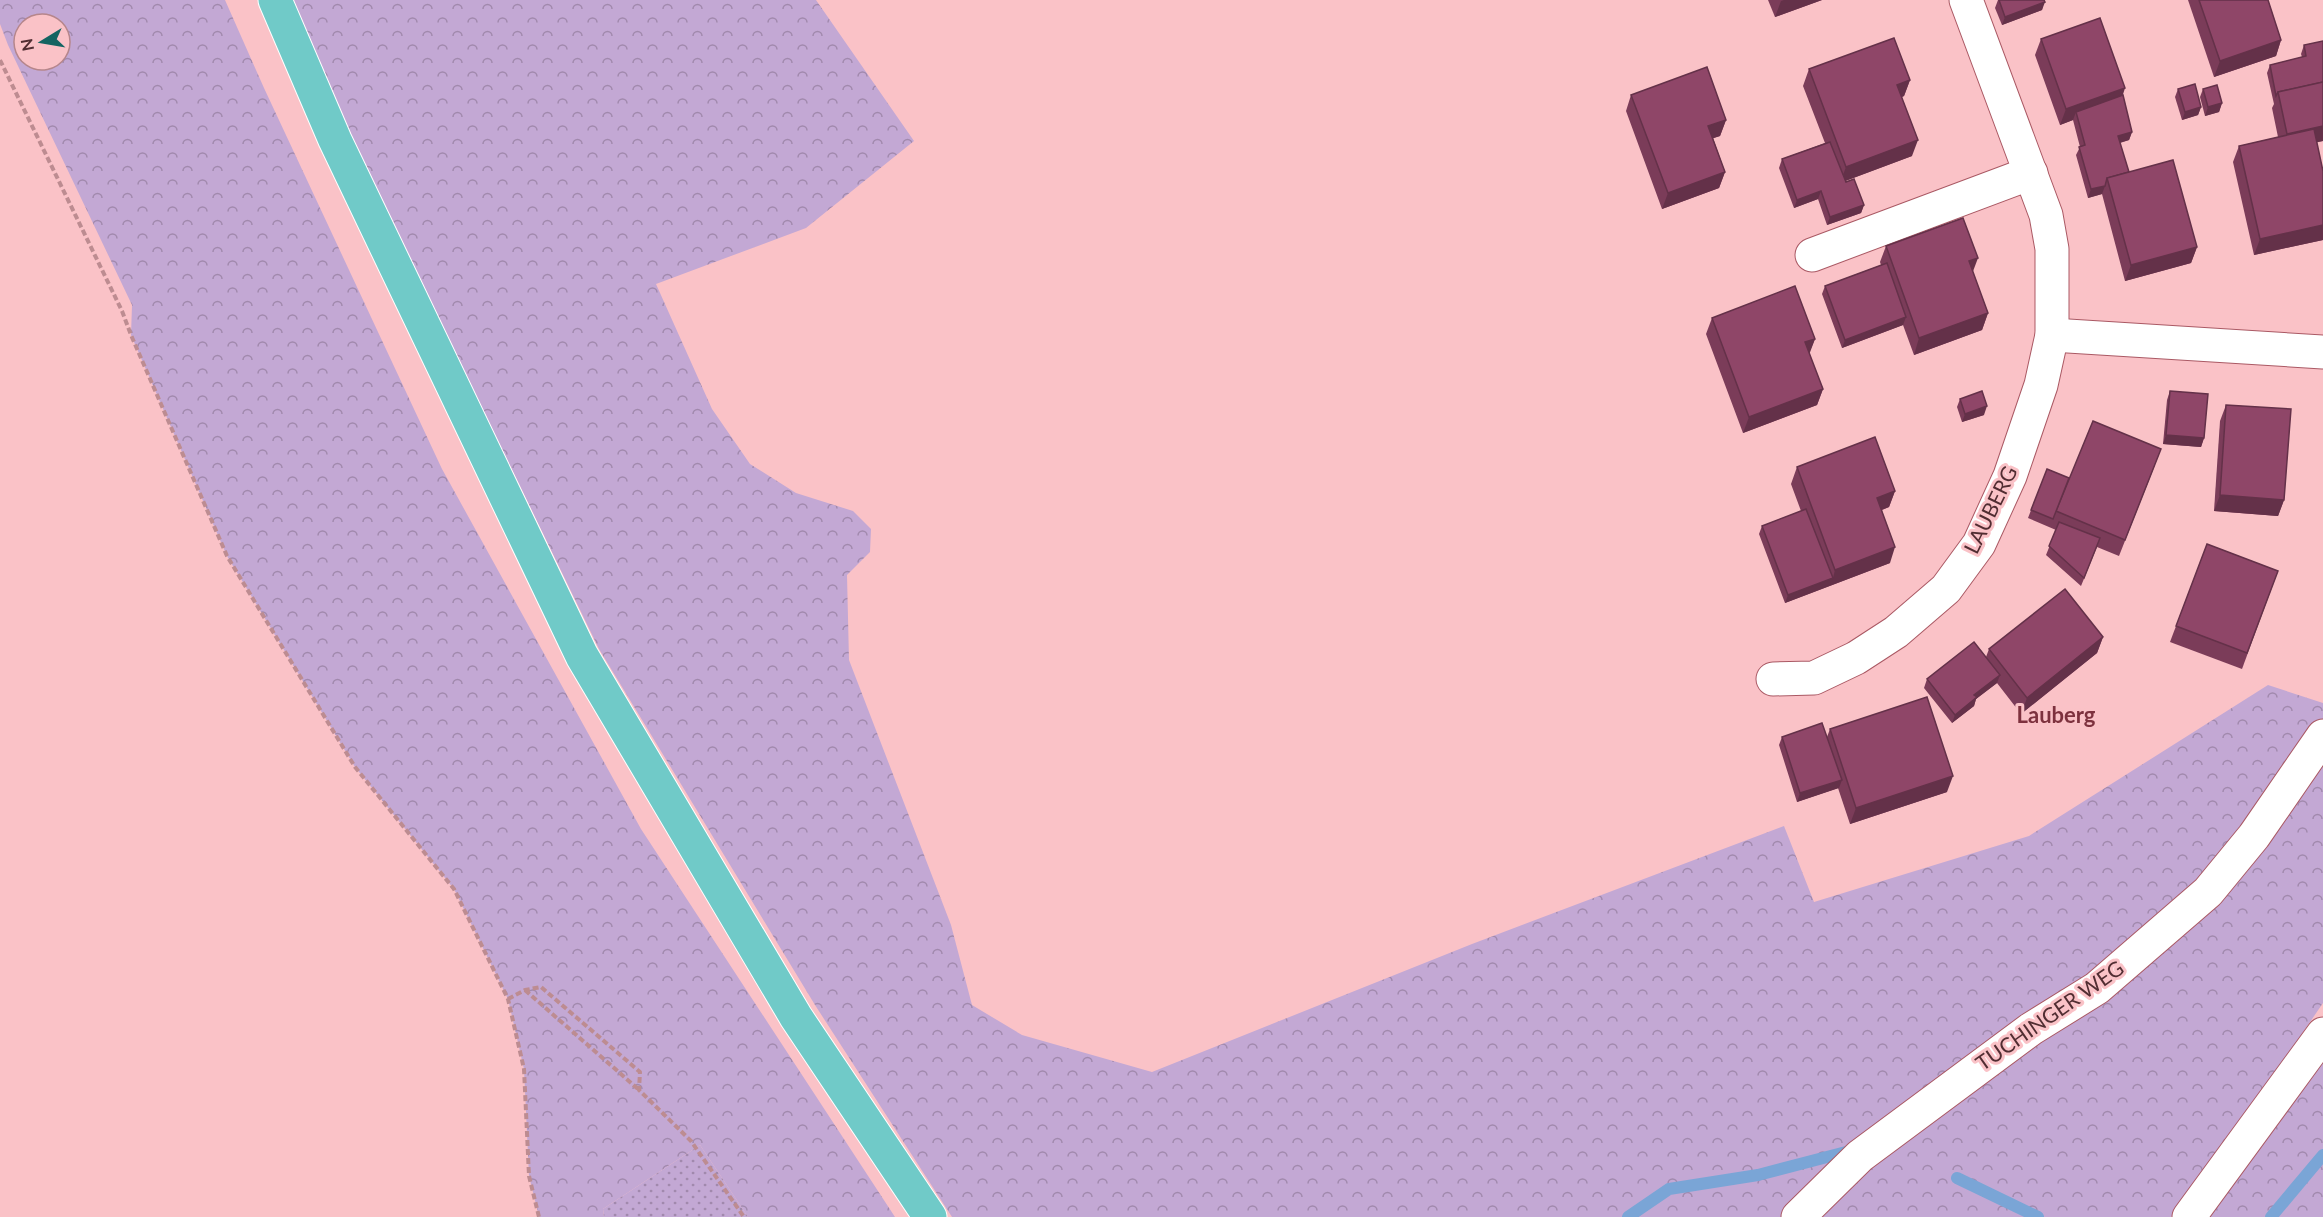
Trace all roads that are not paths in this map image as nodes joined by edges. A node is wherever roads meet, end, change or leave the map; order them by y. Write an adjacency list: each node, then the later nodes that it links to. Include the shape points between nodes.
1 (275, 0): 10 (main road, via 335,140 582,656 796,1017)
2 (1966, 0): 3 (street, LAUBERG)
3 (2031, 173): 4 (street); 5 (street, LAUBERG, via 2046,215 2052,249)
4 (1812, 255)
5 (2052, 335): 6 (street); 7 (street, LAUBERG, via 2041,385 2010,476 1979,544 1946,589 1896,632 1856,658 1814,678)
6 (2323, 352)
7 (1773, 678)
8 (2323, 736): 11 (street, TUCHINGER WEG, via 2254,836 2208,892 2097,988 2031,1029 1860,1156)
9 (2323, 1034): 12 (street)
10 (930, 1217)
11 (1797, 1217)
12 (2189, 1217)

